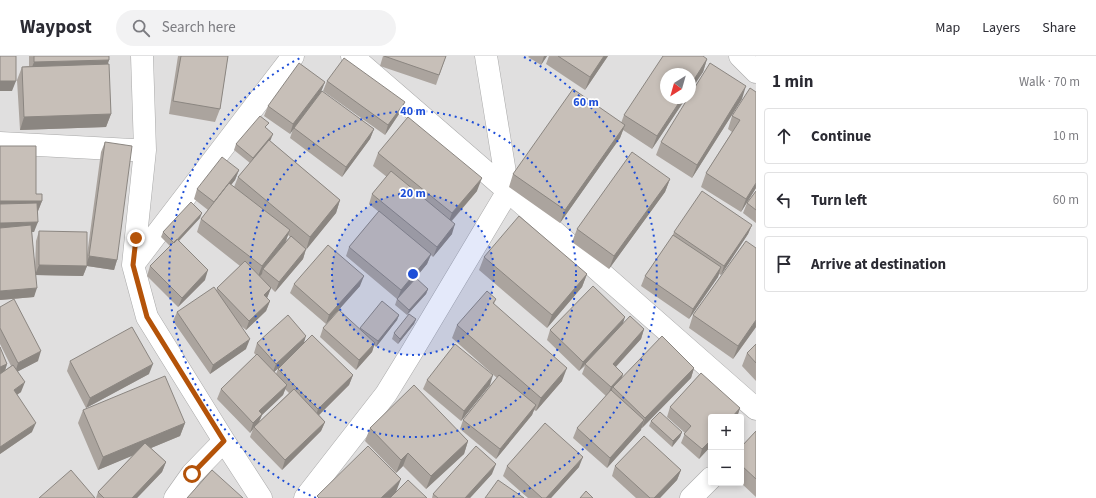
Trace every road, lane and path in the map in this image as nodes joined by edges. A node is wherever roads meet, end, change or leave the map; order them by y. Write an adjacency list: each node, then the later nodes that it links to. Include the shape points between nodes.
1 (142, 56): 8 (street)
2 (294, 56): 10 (street)
3 (352, 56): 9 (street)
4 (486, 56): 9 (street)
5 (740, 56): 6 (street)
6 (756, 72)
7 (0, 143): 8 (street)
8 (146, 150): 10 (street)
9 (508, 191): 11 (street); 16 (street, via 386,394)
10 (133, 265): 12 (street, via 147,317)
11 (756, 409)
12 (224, 441): 14 (street, via 192,474); 15 (street)
13 (708, 481): 17 (street)
14 (175, 498)
15 (260, 498)
16 (305, 498)
17 (691, 498)

